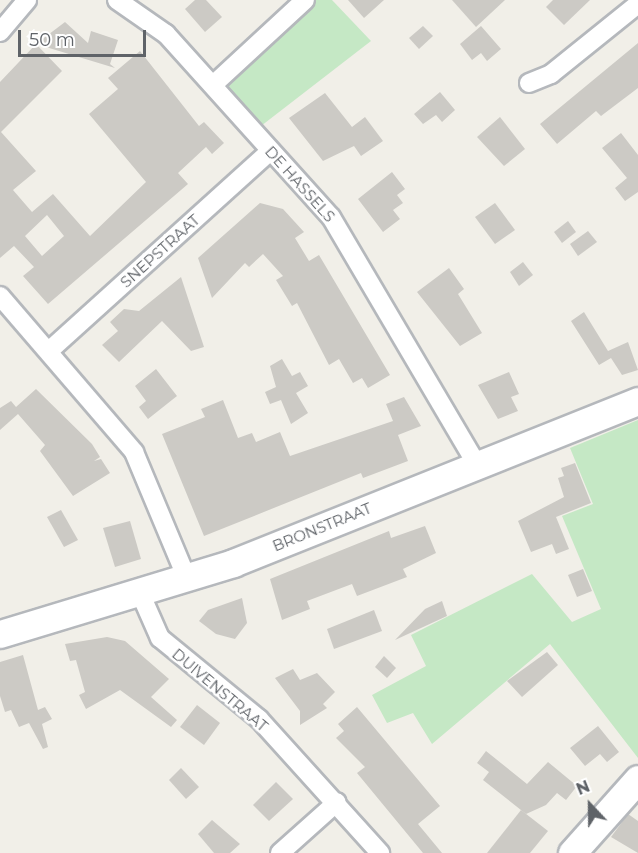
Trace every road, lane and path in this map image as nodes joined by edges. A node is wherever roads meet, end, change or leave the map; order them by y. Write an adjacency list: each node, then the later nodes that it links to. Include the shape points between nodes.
1 (27, 0): 7 (street)
2 (35, 0): 3 (street)
3 (40, 0)
4 (117, 0): 9 (street, DE HASSELS, via 145,14)
5 (305, 0): 9 (street)
6 (638, 4): 8 (street, via 551,74)
7 (0, 32)
8 (529, 83)
9 (213, 85): 10 (street, DE HASSELS)
10 (270, 151): 12 (street, SNEPSTRAAT); 14 (street, DE HASSELS, via 331,217)
11 (0, 296): 12 (street)
12 (50, 350): 15 (street, via 134,452)
13 (638, 401): 14 (street, BRONSTRAAT)
14 (477, 465): 15 (street, BRONSTRAAT)
15 (187, 579): 16 (street, BRONSTRAAT)
16 (141, 595): 17 (street, BRONSTRAAT); 19 (street, DUIVENSTRAAT, via 160,638 259,719)
17 (0, 634)
18 (638, 779): 22 (street)
19 (338, 802): 20 (street); 21 (street, DUIVENSTRAAT)
20 (280, 853)
21 (380, 853)
22 (572, 853)

